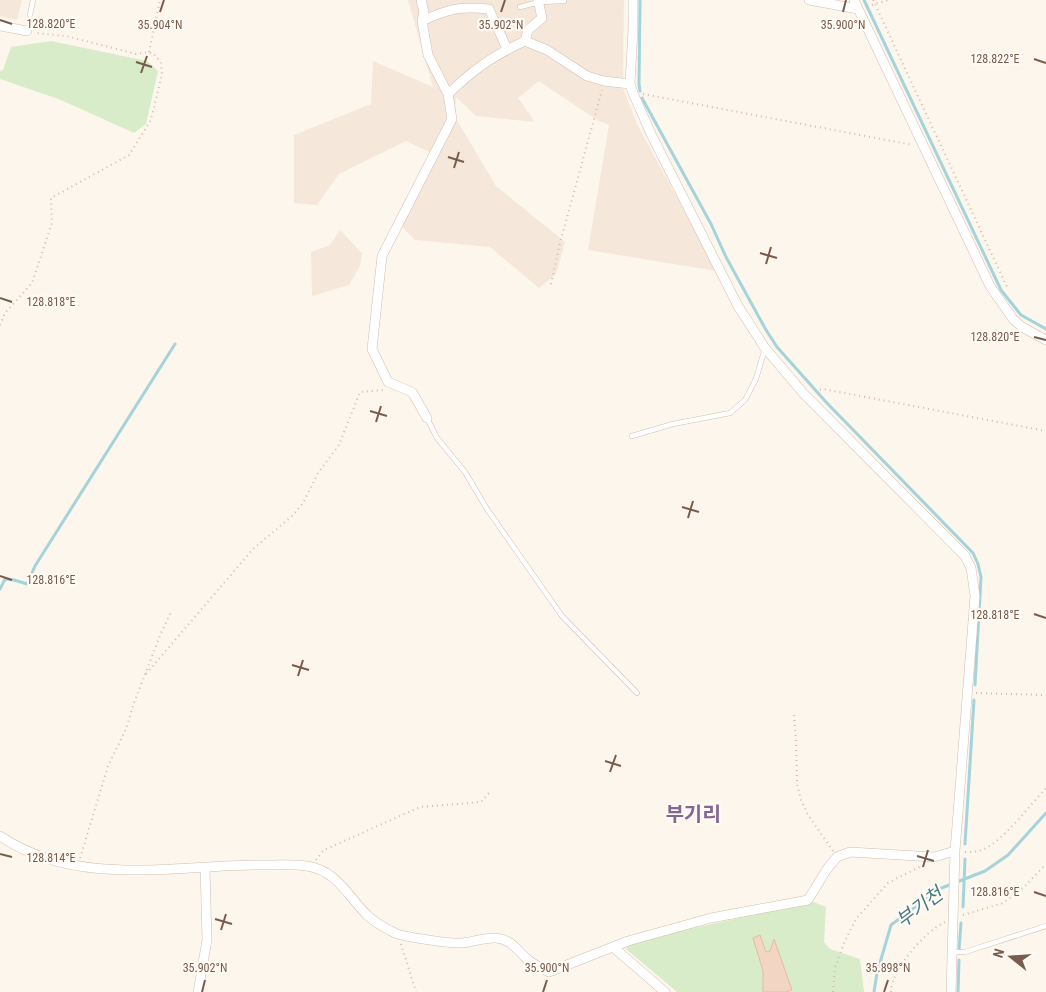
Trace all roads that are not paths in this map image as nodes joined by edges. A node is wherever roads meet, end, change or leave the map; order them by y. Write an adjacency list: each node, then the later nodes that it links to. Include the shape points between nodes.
1 (33, 0): 11 (lane)
2 (421, 0): 12 (street)
3 (632, 0): 17 (street)
4 (809, 0): 10 (street)
5 (854, 0): 10 (street)
6 (539, 1): 7 (lane); 9 (lane); 15 (street, via 542,18 528,30)
7 (564, 1)
8 (466, 3): 12 (street); 16 (street, via 489,9)
9 (520, 7)
10 (858, 10): 19 (street, via 990,286 1009,315 1022,327)
11 (30, 15)
12 (422, 21): 18 (street, via 428,55)
13 (0, 26): 14 (street)
14 (27, 31)
15 (525, 41): 16 (street); 17 (street, via 547,50 587,76)
16 (508, 49): 18 (street, via 472,71)
17 (630, 84): 20 (street, via 651,134 738,306)
18 (448, 94): 21 (street, via 452,119 382,256 372,349 388,382 412,392)
19 (1046, 340)
20 (765, 348): 22 (lane, via 756,379 745,400 730,413); 25 (street, via 804,394 965,556 971,568 975,596)
21 (427, 418): 23 (lane, via 437,438 465,472 487,510 562,616)
22 (632, 436)
23 (637, 693)
24 (0, 836): 26 (street, via 26,851 77,867 125,870)
25 (955, 851): 28 (street, via 934,858 850,852 837,857 827,868 808,900 711,918); 29 (street)
26 (205, 867): 28 (street, via 305,866 322,870 336,880 367,915 398,934 460,943 496,938 518,947 526,958 549,972); 30 (street, via 207,940)
27 (1046, 926): 29 (lane, via 966,952)
28 (613, 947): 31 (street)
29 (952, 952): 32 (street)
30 (198, 992)
31 (665, 992)
32 (951, 992)

